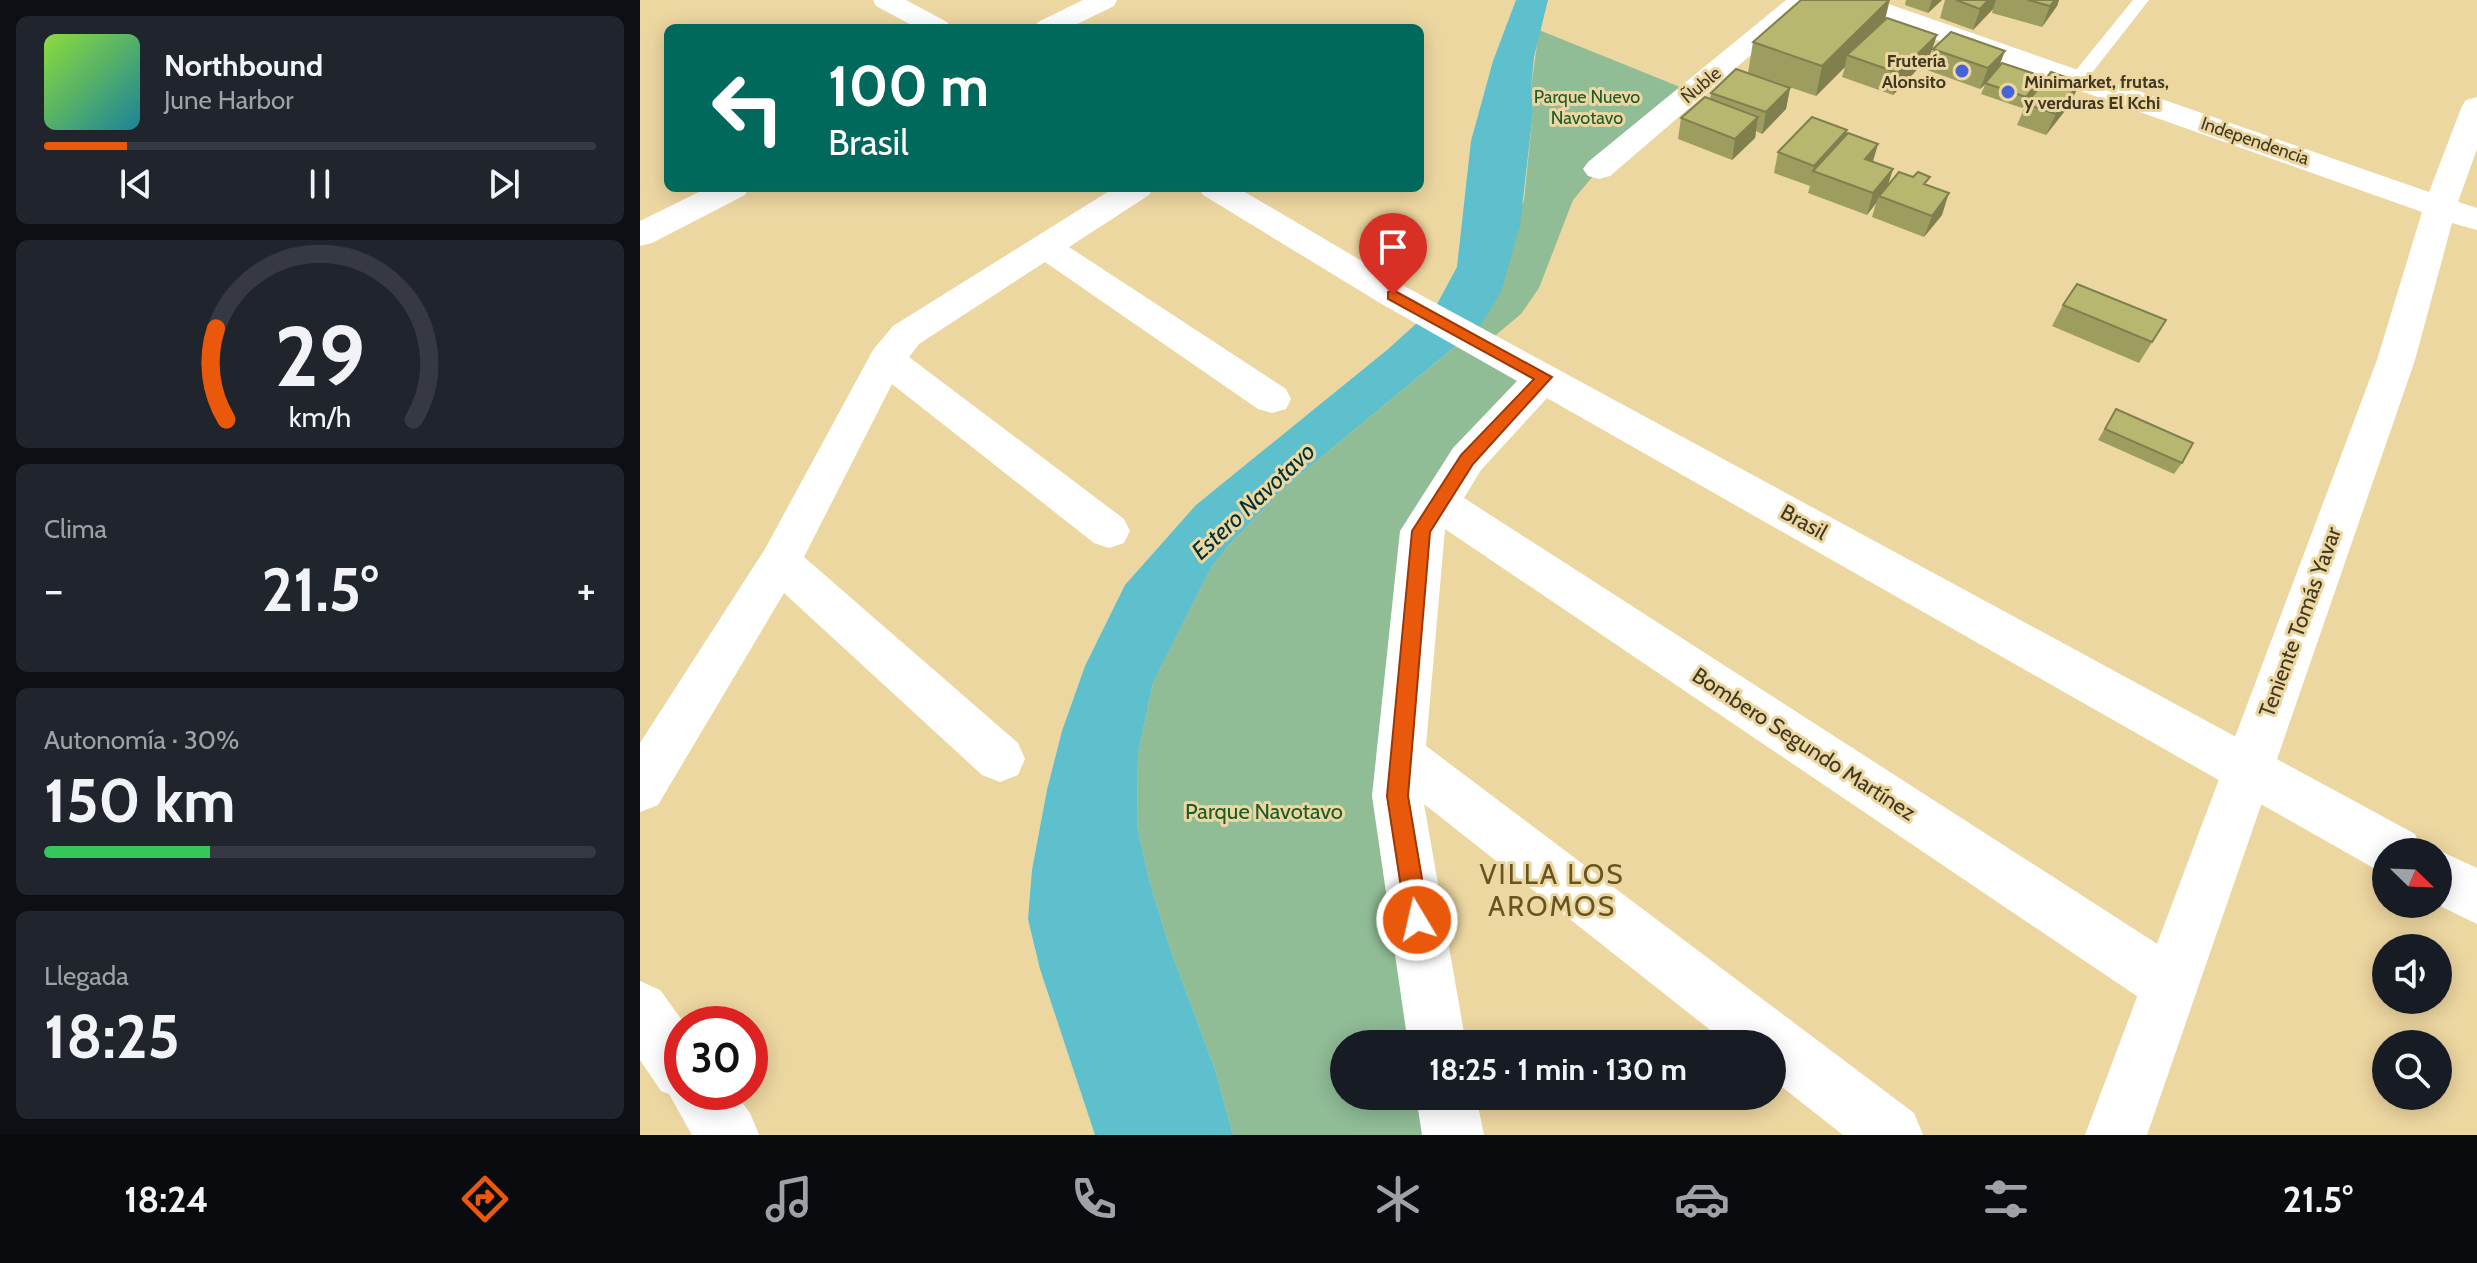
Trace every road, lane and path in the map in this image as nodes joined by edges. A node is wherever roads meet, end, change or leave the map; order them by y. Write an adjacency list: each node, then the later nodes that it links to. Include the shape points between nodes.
1 (886, 0): 6 (street)
2 (1104, 0): 7 (street)
3 (1802, 0): 10 (street, Ñuble)
4 (1851, 0): 8 (street, Independencia)
5 (2141, 0): 8 (lane)
6 (930, 24)
7 (1056, 24)
8 (2078, 79): 14 (street, Independencia)
9 (2477, 106): 14 (street, Teniente Tomás Yavar)
10 (1599, 169)
11 (725, 192): 15 (street)
12 (1131, 192): 16 (street)
13 (1222, 192): 18 (street, Brasil)
14 (2458, 213): 25 (street, Teniente Tomás Yavar, via 2396,360)
15 (640, 235)
16 (1046, 247): 17 (street, via 906,335); 19 (street)
17 (886, 359): 21 (street); 22 (street)
18 (1544, 377): 20 (street, via 1467,459); 25 (street, Brasil)
19 (1272, 399)
20 (1438, 503): 23 (street, via 1421,531); 30 (street, Bombero Segundo Martínez)
21 (1109, 531)
22 (780, 562): 24 (street); 26 (street)
23 (1402, 757): 32 (street, via 1397,796); 38 (street)
24 (1000, 759)
25 (2247, 769): 27 (street, Brasil); 30 (street, Teniente Tomás Yavar)
26 (640, 788)
27 (2372, 839)
28 (2452, 884): 29 (street)
29 (2477, 897)
30 (2170, 985): 39 (street, Teniente Tomás Yavar)
31 (640, 1010): 33 (street)
32 (1435, 1030)
33 (664, 1044)
34 (711, 1110): 36 (street)
35 (1449, 1110): 37 (street)
36 (728, 1135)
37 (1453, 1135)
38 (1892, 1135)
39 (2116, 1135)

